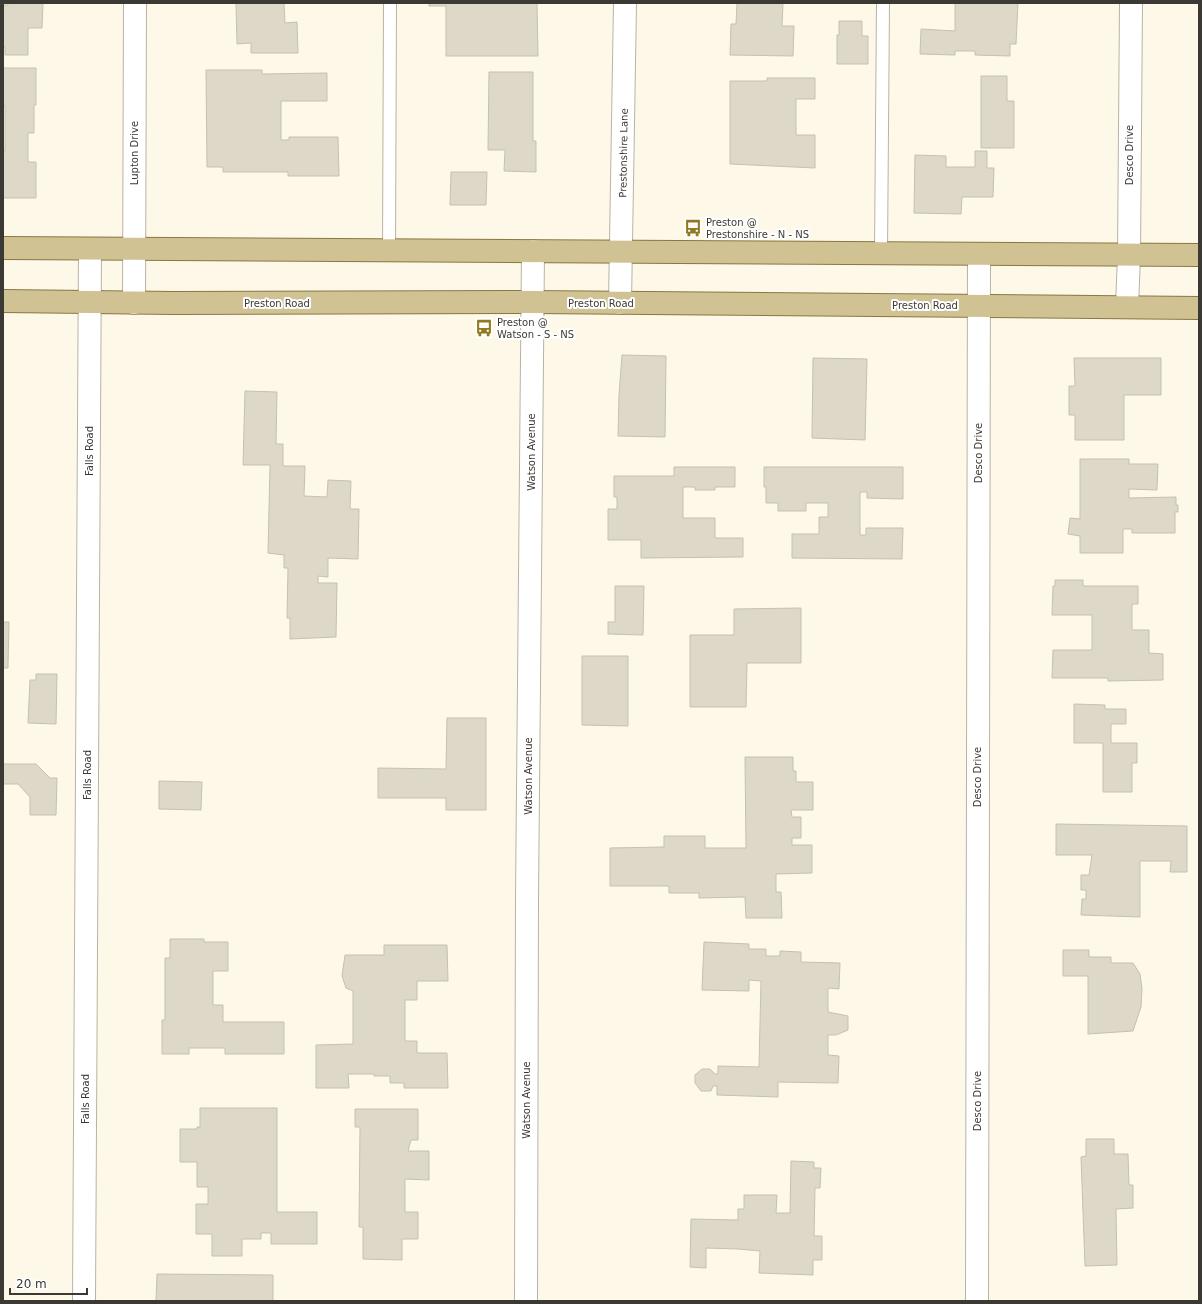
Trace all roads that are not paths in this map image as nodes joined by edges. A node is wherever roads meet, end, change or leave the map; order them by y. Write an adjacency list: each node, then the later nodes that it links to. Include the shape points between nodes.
1 (135, 3): 8 (street, Lupton Drive)
2 (390, 3): 9 (lane)
3 (625, 3): 11 (street, Prestonshire Lane)
4 (883, 3): 12 (lane)
5 (1130, 3): 14 (street, Desco Drive)
6 (3, 248): 7 (main road)
7 (90, 249): 8 (main road); 17 (street, Falls Road)
8 (134, 250): 9 (main road); 18 (street, Lupton Drive)
9 (389, 250): 10 (main road)
10 (533, 251): 11 (main road); 19 (street, Watson Avenue)
11 (622, 252): 12 (main road); 20 (street, Prestonshire Lane)
12 (881, 253): 13 (main road)
13 (979, 254): 14 (main road); 21 (street, Desco Drive)
14 (1128, 255): 15 (main road); 22 (street, Desco Drive)
15 (1199, 255)
16 (3, 301): 17 (main road, Preston Road)
17 (90, 302): 18 (main road, Preston Road); 24 (street, Falls Road)
18 (134, 302): 19 (main road, Preston Road)
19 (532, 302): 20 (main road, Preston Road); 25 (street, Watson Avenue)
20 (620, 303): 21 (main road, Preston Road)
21 (979, 306): 22 (main road, Preston Road); 26 (street, Desco Drive)
22 (1127, 307): 23 (main road, Preston Road)
23 (1199, 308)
24 (84, 1301)
25 (526, 1301)
26 (977, 1301)

